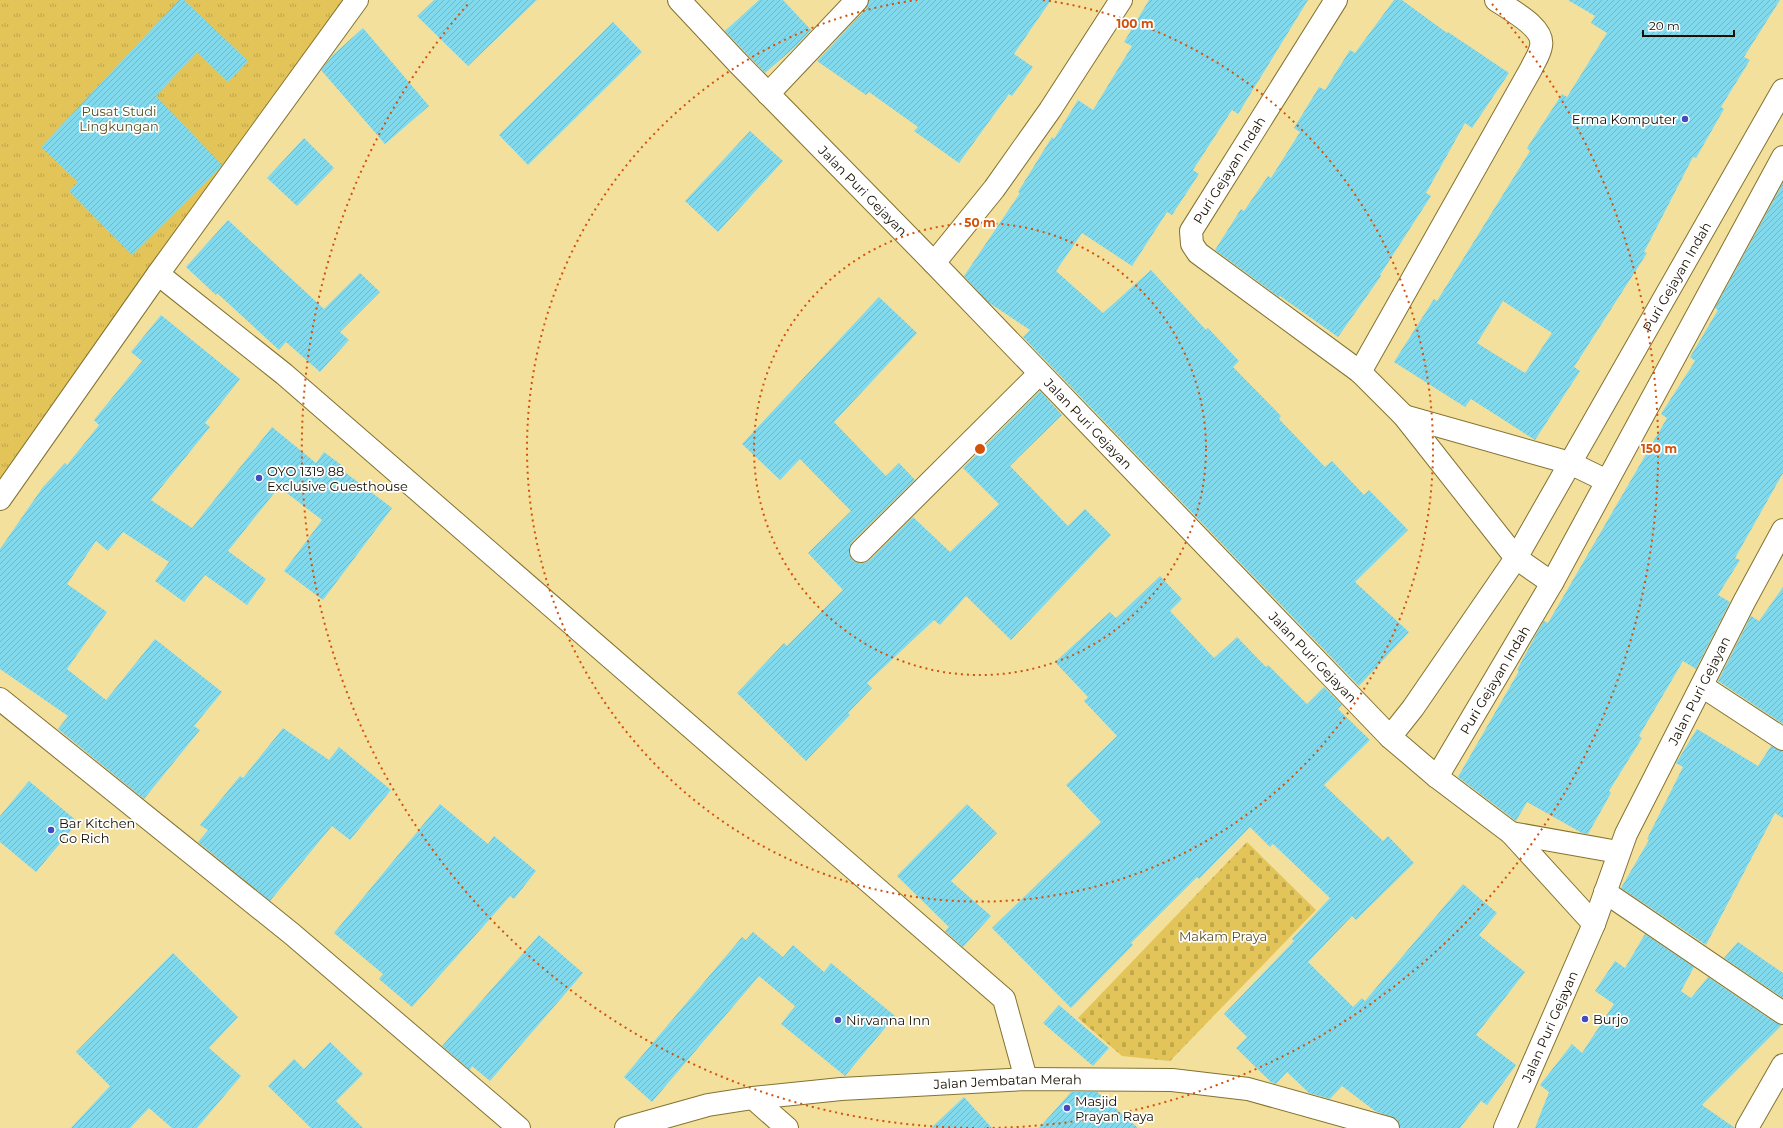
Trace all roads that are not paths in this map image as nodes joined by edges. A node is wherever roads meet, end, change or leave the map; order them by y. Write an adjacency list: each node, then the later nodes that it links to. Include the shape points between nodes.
1 (357, 0): 11 (street)
2 (679, 0): 8 (street, Jalan Puri Gejayan)
3 (857, 0): 8 (street)
4 (1121, 0): 10 (street, via 1050,110 994,190)
5 (1336, 0): 12 (street, Puri Gejayan Indah, via 1191,231 1192,244 1198,253)
6 (1496, 0): 12 (street, via 1536,27 1541,38 1541,46 1531,69)
7 (1783, 90): 15 (street, Puri Gejayan Indah)
8 (768, 94): 10 (street, Jalan Puri Gejayan)
9 (1783, 156): 16 (street, Puri Gejayan Indah)
10 (934, 263): 13 (street, Jalan Puri Gejayan)
11 (158, 274): 17 (street); 33 (street, via 284,374 1004,999)
12 (1360, 372): 14 (street, Puri Gejayan Indah)
13 (1039, 374): 19 (street); 24 (street, Jalan Puri Gejayan)
14 (1404, 416): 15 (street, Puri Gejayan Indah); 20 (street, Puri Gejayan Indah)
15 (1570, 463): 16 (street, Puri Gejayan Indah); 20 (street, Puri Gejayan Indah)
16 (1607, 481): 21 (street, Puri Gejayan Indah)
17 (0, 499)
18 (1783, 530): 22 (street, Jalan Puri Gejayan)
19 (861, 551)
20 (1516, 558): 21 (street, Puri Gejayan Indah); 24 (street, Puri Gejayan Indah, via 1413,708)
21 (1552, 583): 26 (street, Puri Gejayan Indah)
22 (1702, 686): 25 (street); 28 (street, Jalan Puri Gejayan)
23 (0, 699): 35 (street, via 292,934)
24 (1390, 737): 26 (street, Jalan Puri Gejayan)
25 (1783, 739)
26 (1437, 777): 27 (street, Jalan Puri Gejayan)
27 (1511, 833): 28 (street, Jalan Puri Gejayan); 30 (street, Jalan Puri Gejayan)
28 (1618, 852): 29 (street, Jalan Puri Gejayan)
29 (1605, 892): 30 (street, Jalan Puri Gejayan); 31 (street)
30 (1594, 924): 39 (street, Jalan Puri Gejayan)
31 (1783, 1013)
32 (1783, 1065): 40 (street)
33 (1026, 1079): 34 (street, Jalan Jembatan Merah, via 841,1089); 38 (street, Jalan Jembatan Merah, via 1172,1080 1248,1089)
34 (753, 1098): 36 (street, Jalan Jembatan Merah, via 708,1105); 37 (street)
35 (519, 1128)
36 (626, 1128)
37 (787, 1128)
38 (1388, 1128)
39 (1505, 1128)
40 (1747, 1128)

